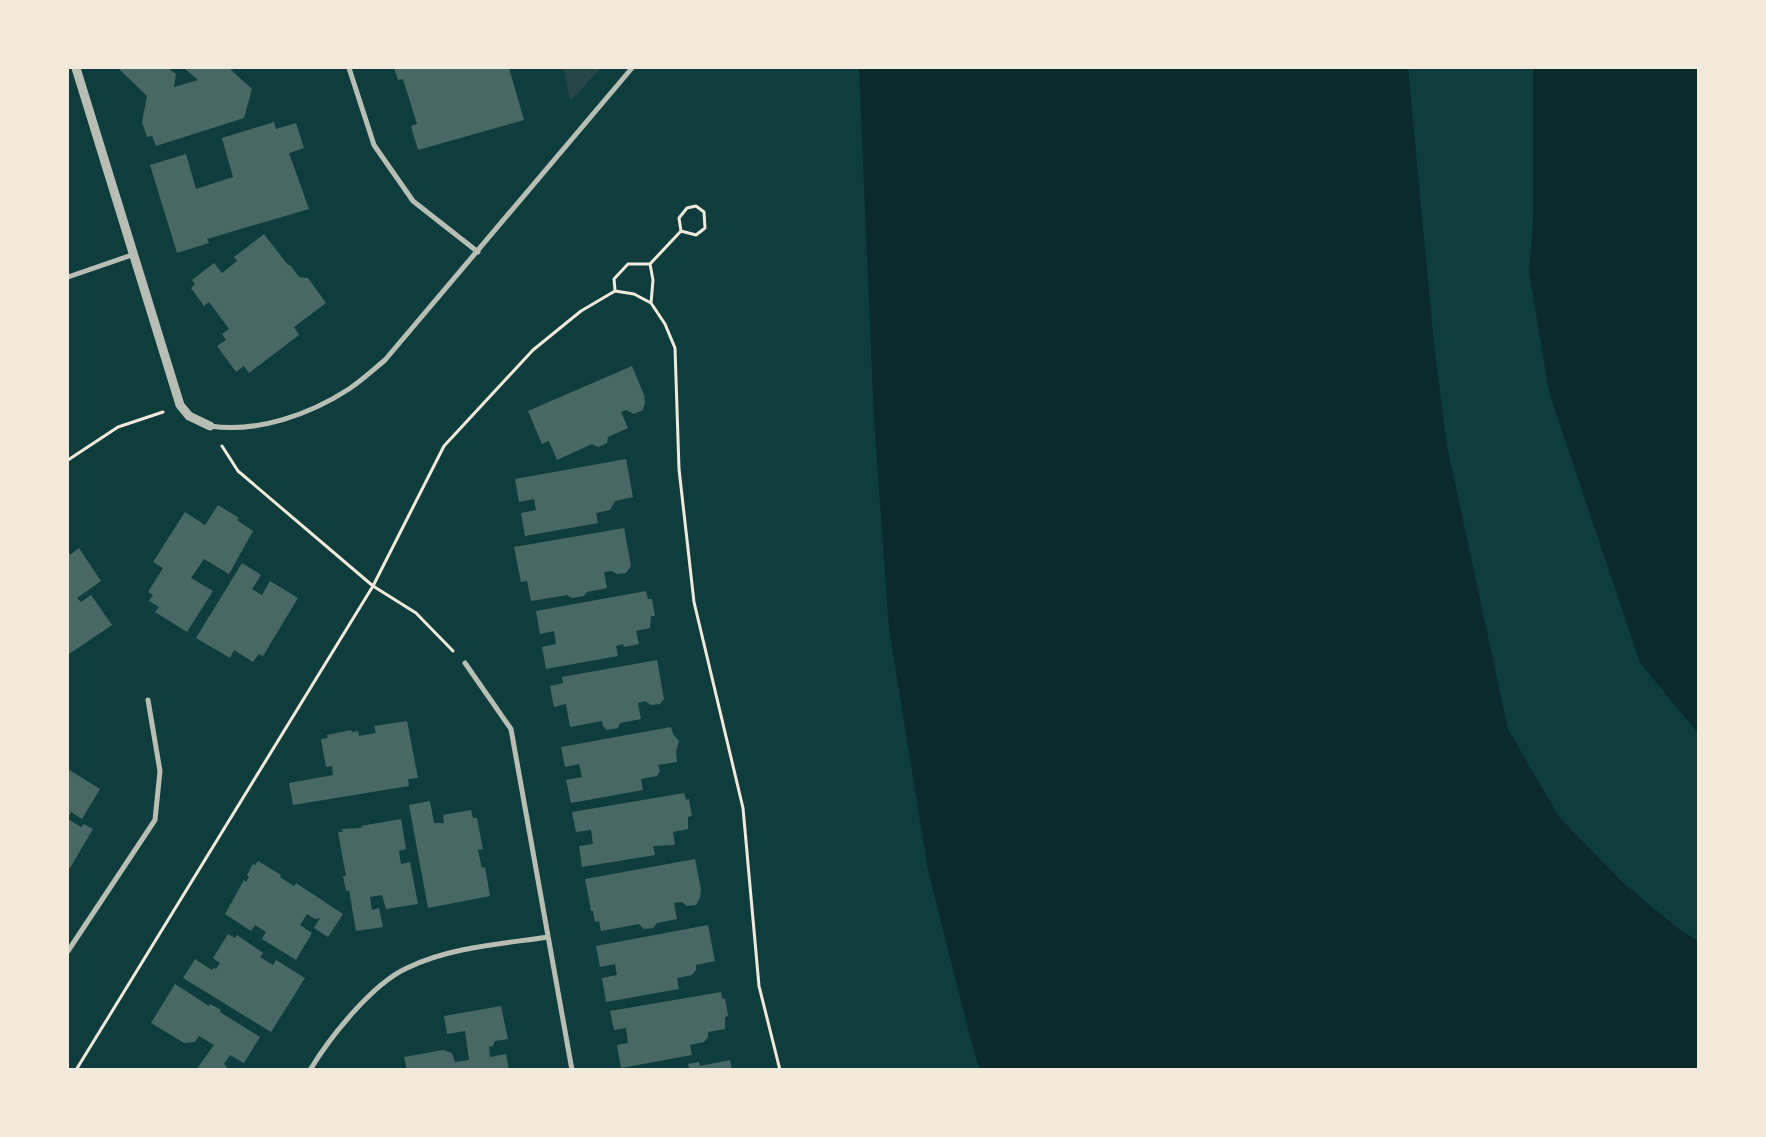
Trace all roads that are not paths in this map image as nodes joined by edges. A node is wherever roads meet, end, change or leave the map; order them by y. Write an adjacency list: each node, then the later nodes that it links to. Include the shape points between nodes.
1 (76, 68): 5 (street)
2 (349, 68): 4 (street, via 374,145 396,177 413,201)
3 (632, 68): 4 (street)
4 (478, 252): 7 (street, via 385,360 349,389 316,408 280,420 245,428)
5 (132, 255): 6 (street); 7 (street, via 180,406 190,416)
6 (68, 276)
7 (210, 426)
8 (465, 663): 10 (street, via 511,729)
9 (148, 700): 11 (street, via 160,771 155,820)
10 (548, 937): 12 (street, via 455,952 406,968 370,994 322,1049); 13 (street)
11 (68, 951)
12 (310, 1070)
13 (572, 1070)

